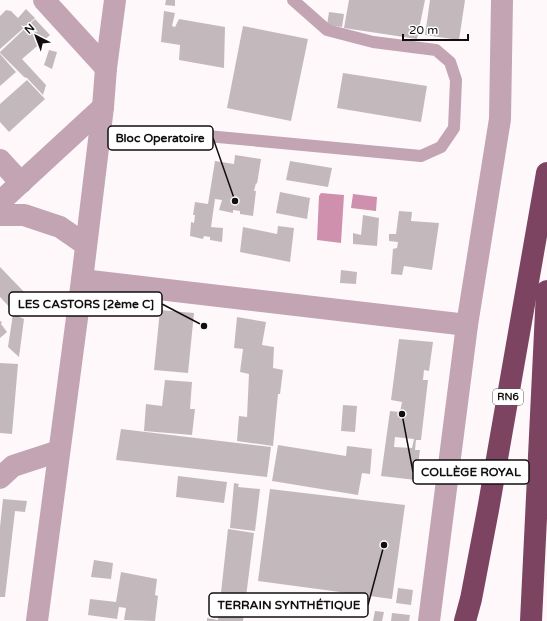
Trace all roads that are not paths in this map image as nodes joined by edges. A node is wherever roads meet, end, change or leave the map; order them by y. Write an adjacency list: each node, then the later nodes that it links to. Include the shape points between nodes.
1 (44, 0): 5 (street)
2 (115, 0): 5 (street)
3 (293, 0): 7 (lane, via 327,30 373,42 436,50 450,62 456,80 454,128 441,147 422,156)
4 (502, 0): 16 (street, via 500,119)
5 (106, 68): 6 (street)
6 (103, 107): 10 (street); 13 (street)
7 (207, 136)
8 (0, 160): 10 (street)
9 (547, 173): 22 (highway, RN6, via 488,510)
10 (21, 183): 11 (street)
11 (0, 202)
12 (0, 215): 13 (street, via 24,215 60,227)
13 (86, 245): 14 (street)
14 (82, 280): 16 (street); 17 (street)
15 (547, 291): 19 (highway)
16 (467, 325): 21 (street)
17 (59, 451): 18 (street, via 13,466); 20 (street)
18 (0, 478)
19 (540, 579): 23 (highway)
20 (37, 621)
21 (429, 621)
22 (465, 621)
23 (531, 621)

